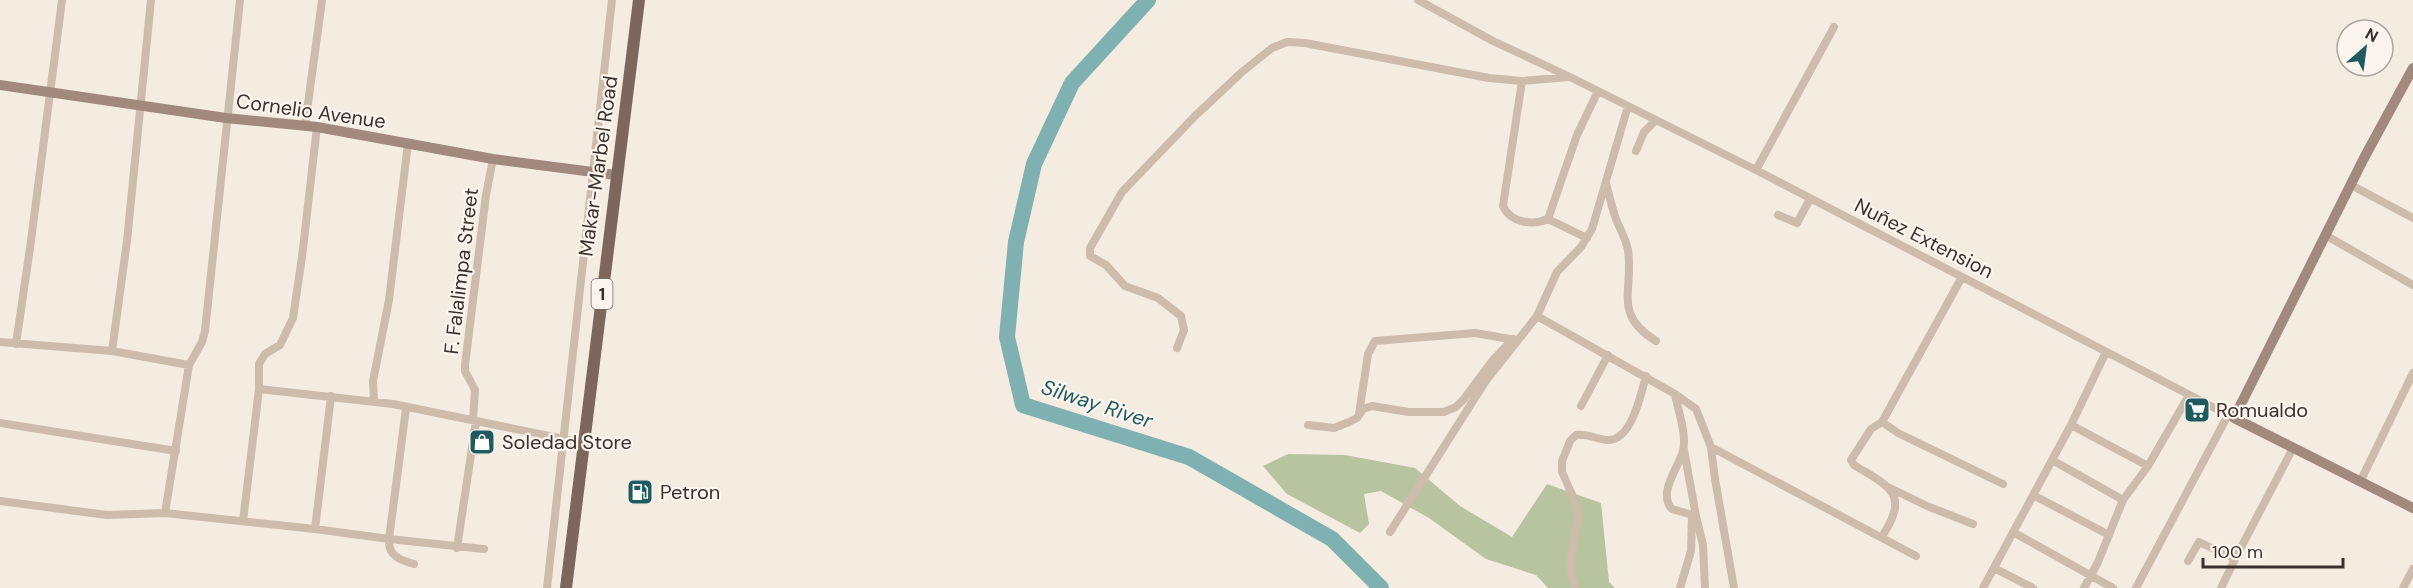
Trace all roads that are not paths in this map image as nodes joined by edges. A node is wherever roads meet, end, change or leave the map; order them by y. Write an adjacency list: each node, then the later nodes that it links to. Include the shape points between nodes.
1 (62, 0): 13 (street)
2 (151, 0): 15 (street)
3 (240, 0): 17 (street)
4 (322, 0): 19 (street)
5 (612, 0): 25 (street)
6 (639, 0): 26 (main road, Makar-Marbel Road / 1)
7 (1418, 0): 10 (street, Nuñez Extension)
8 (1834, 27): 24 (street)
9 (2413, 68): 28 (street)
10 (1570, 77): 11 (street); 14 (street, Nuñez Extension)
11 (1522, 81): 32 (street, via 1503,206 1508,214 1527,223); 42 (street, via 1305,43 1287,42 1272,48 1195,116 1122,192 1090,248 1090,256 1106,265 1125,286 1158,298 1181,316 1184,330)
12 (0, 85): 13 (street, Cornelio Avenue)
13 (51, 91): 15 (street, Cornelio Avenue); 41 (street)
14 (1598, 91): 16 (street, Nuñez Extension); 32 (street, via 1577,135)
15 (141, 105): 17 (street, Cornelio Avenue); 43 (street)
16 (1628, 106): 18 (street, Nuñez Extension); 27 (street)
17 (226, 118): 19 (street, Cornelio Avenue); 46 (street, via 205,331)
18 (1656, 120): 22 (street, via 1644,132); 24 (street, Nuñez Extension)
19 (305, 126): 20 (street, Cornelio Avenue)
20 (317, 127): 21 (street, Cornelio Avenue); 49 (street, via 292,318 280,345 261,359)
21 (408, 143): 23 (street, Cornelio Avenue); 53 (street, via 389,300 373,381)
22 (1636, 151)
23 (493, 159): 25 (street, Cornelio Avenue); 58 (street, F. Falalimpa Street, via 465,365 476,390)
24 (1756, 170): 29 (street, Nuñez Extension)
25 (595, 172): 26 (street, Cornelio Avenue); 63 (street)
26 (616, 175): 64 (main road, Makar-Marbel Road / 1)
27 (1605, 181): 34 (street); 39 (street, via 1628,247 1627,299 1634,323)
28 (2351, 185): 31 (street); 33 (street)
29 (1810, 199): 30 (street, via 1797,223); 35 (street, Nuñez Extension)
30 (1778, 215)
31 (2413, 218)
32 (1548, 219): 34 (street)
33 (2325, 235): 36 (street); 57 (street)
34 (1587, 238): 37 (street, via 1557,272)
35 (1962, 277): 44 (street, Nuñez Extension); 59 (street)
36 (2413, 285)
37 (1537, 316): 38 (street); 45 (street)
38 (1516, 340): 56 (street, via 1500,351 1456,407 1426,414 1372,406); 56 (street, via 1475,333 1375,341 1368,354); 83 (street)
39 (1656, 341)
40 (0, 342): 41 (street)
41 (16, 344): 43 (street)
42 (1177, 348)
43 (112, 351): 46 (street)
44 (2106, 352): 51 (street, Nuñez Extension); 62 (street)
45 (1608, 355): 48 (street); 54 (street)
46 (189, 365): 68 (street)
47 (2413, 373): 71 (street)
48 (1646, 376): 50 (street); 99 (street, via 1624,433 1607,440 1576,435 1565,451 1562,472 1578,516 1570,558)
49 (259, 389): 52 (street); 80 (street)
50 (1676, 394): 65 (street, via 1696,409); 67 (street)
51 (2189, 395): 57 (street, Nuñez Extension); 70 (street)
52 (331, 396): 53 (street); 82 (street)
53 (374, 402): 55 (street)
54 (1581, 406)
55 (406, 408): 58 (street); 87 (street)
56 (1359, 414): 61 (street, via 1334,428)
57 (2231, 416): 66 (street, Nuñez Extension); 107 (street)
58 (474, 421): 63 (street); 88 (street, F. Falalimpa Street)
59 (1882, 422): 72 (street); 73 (street, via 1870,429 1851,460)
60 (0, 423): 68 (street)
61 (1308, 425)
62 (2071, 425): 69 (street); 70 (street)
63 (562, 439): 64 (street); 97 (street)
64 (584, 443): 98 (main road, Makar-Marbel Road / 1)
65 (1711, 447): 86 (street); 102 (street)
66 (2293, 448): 71 (street, Nuñez Extension); 91 (street)
67 (1683, 450): 79 (street); 79 (street, via 1669,483 1667,499 1672,508)
68 (176, 451): 78 (street)
69 (2052, 460): 74 (street); 75 (street)
70 (2148, 466): 75 (street)
71 (2360, 482): 77 (street, Nuñez Extension)
72 (2003, 484)
73 (1888, 487): 81 (street); 86 (street, via 1896,505)
74 (2033, 495): 84 (street); 85 (street)
75 (2123, 500): 85 (street)
76 (0, 501): 78 (street, via 107,515)
77 (2413, 508)
78 (165, 513): 80 (street)
79 (1694, 516): 100 (street, via 1691,551); 101 (street, via 1703,545)
80 (243, 521): 82 (street)
81 (1972, 524)
82 (315, 529): 87 (street)
83 (1390, 532)
84 (2013, 532): 94 (street); 96 (street)
85 (2109, 535): 96 (street)
86 (1882, 537): 90 (street)
87 (389, 539): 88 (street); 93 (street, via 394,556)
88 (457, 548): 89 (street)
89 (484, 549)
90 (1916, 556)
91 (2235, 559): 92 (street, via 2199,542); 108 (street)
92 (2188, 561)
93 (414, 564)
94 (1994, 568): 103 (street); 104 (street)
95 (2413, 569): 109 (street)
96 (2092, 574): 105 (street); 106 (street)
97 (547, 588)
98 (566, 588)
99 (1575, 588)
100 (1680, 588)
101 (1705, 588)
102 (1734, 588)
103 (1983, 588)
104 (2032, 588)
105 (2084, 588)
106 (2113, 588)
107 (2136, 588)
108 (2221, 588)
109 (2403, 588)

